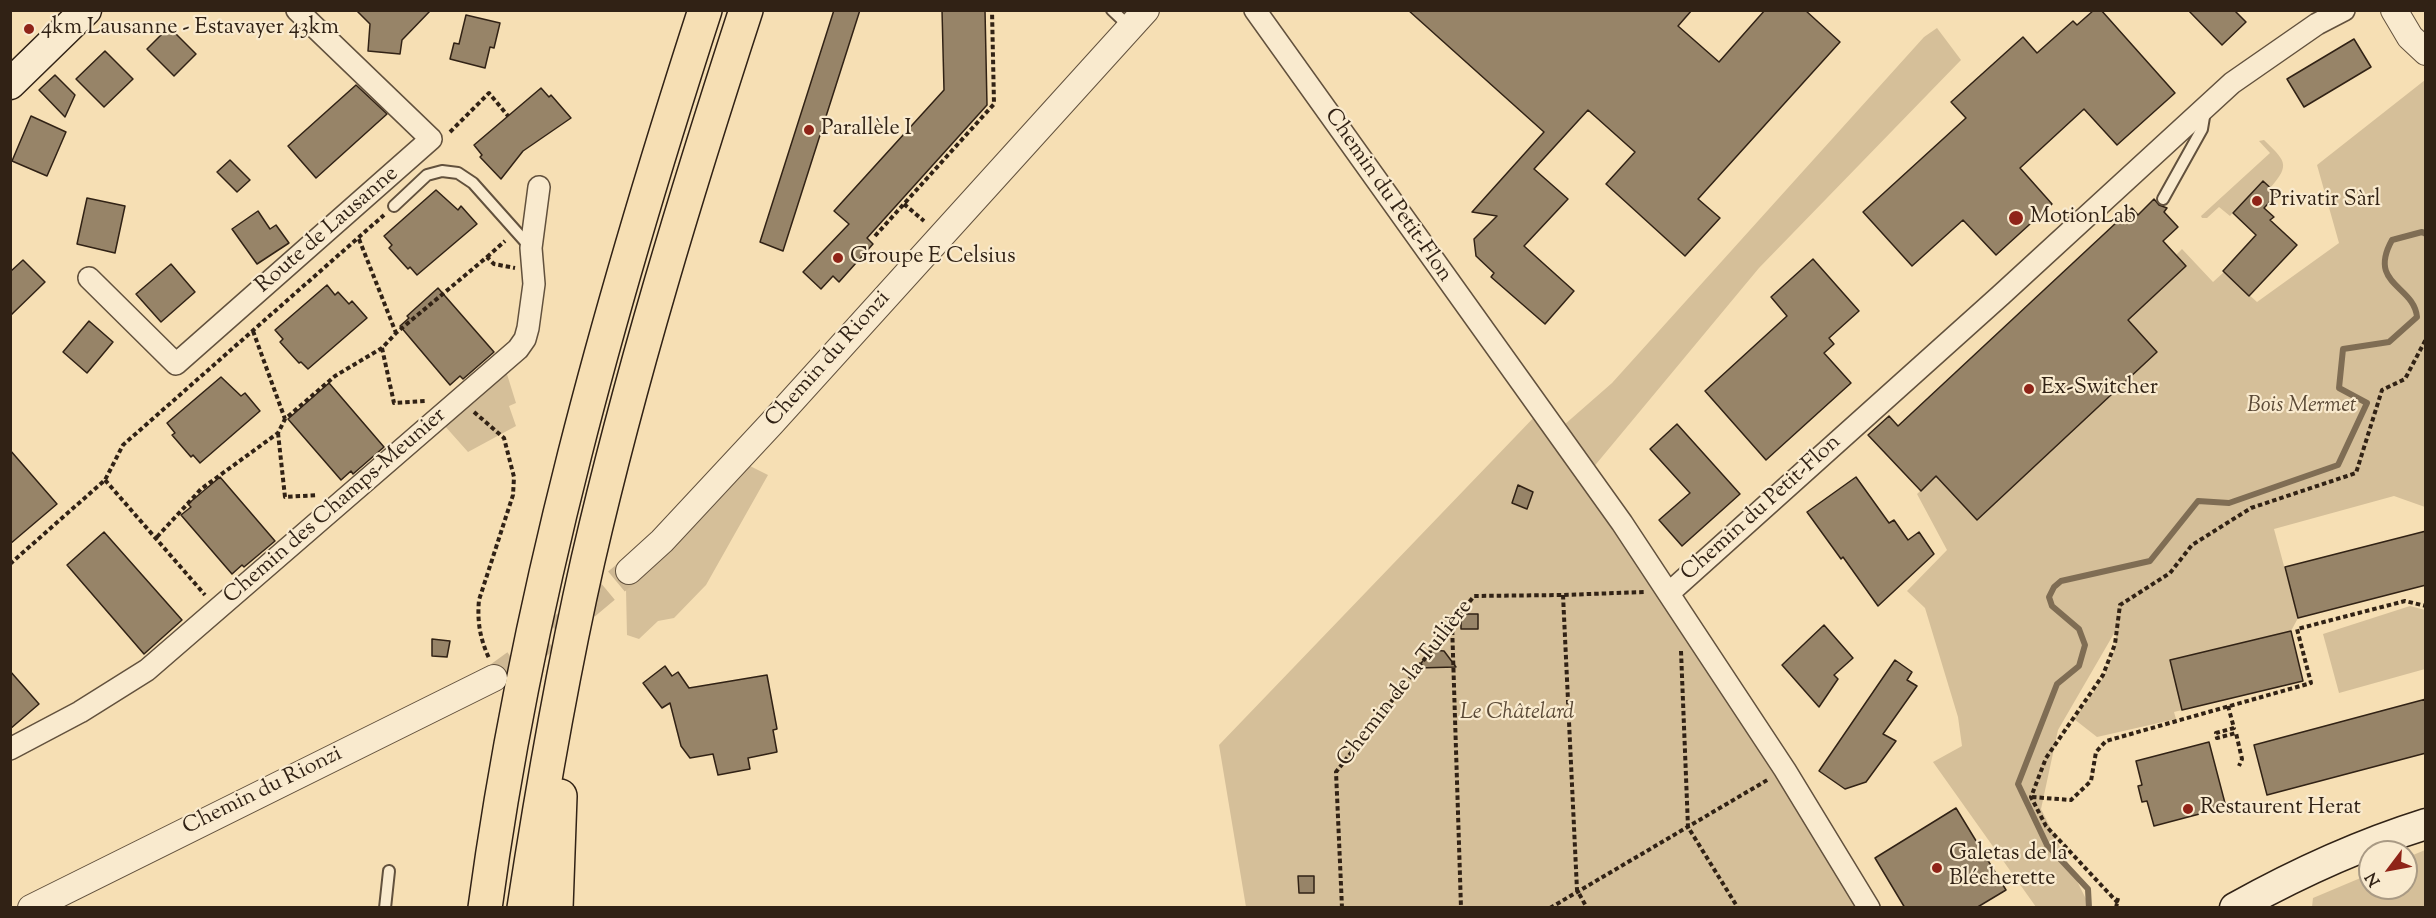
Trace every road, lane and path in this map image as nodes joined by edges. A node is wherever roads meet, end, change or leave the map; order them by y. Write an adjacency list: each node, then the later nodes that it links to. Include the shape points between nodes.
1 (86, 10): 11 (main road)
2 (297, 10): 26 (street, Route de Lausanne, via 431,139 176,364)
3 (705, 10): 60 (highway, via 625,270 550,552 525,669)
4 (746, 10): 47 (highway, via 632,388 588,561)
5 (992, 10): 17 (path, via 994,104)
6 (1255, 10): 40 (street, Chemin du Petit-Flon)
7 (2344, 10): 12 (street, Chemin du Petit-Flon, via 2317,24 2232,83)
8 (2394, 10): 10 (street, via 2410,37)
9 (1129, 16): 38 (street, Chemin du Rionzi, via 771,424)
10 (2426, 52)
11 (10, 84)
12 (2206, 108): 16 (lane, via 2202,129); 40 (street, Chemin du Petit-Flon)
13 (508, 116): 14 (path, via 489,93)
14 (444, 138)
15 (539, 187): 23 (street, Chemin des Champs-Meunier)
16 (2163, 199)
17 (904, 204): 19 (path); 20 (path)
18 (394, 206): 21 (path); 23 (lane, via 427,175 442,171 458,173 473,183)
19 (927, 223)
20 (875, 236)
21 (359, 238): 27 (path); 28 (path)
22 (503, 243): 24 (path)
23 (531, 248): 31 (street, Chemin des Champs-Meunier, via 534,284 525,339)
24 (487, 257): 25 (path, via 506,268); 28 (path)
25 (523, 268)
26 (89, 278)
27 (253, 332): 32 (path); 34 (path, via 123,445)
28 (396, 333): 30 (path)
29 (2426, 339): 52 (path, via 2405,379 2382,390 2356,473 2251,508 2192,545 2170,573 2120,605 2115,644 2103,675 2046,758)
30 (382, 348): 31 (path, via 394,403); 32 (path, via 335,376)
31 (461, 400): 46 (path, via 504,438 514,477 513,495 479,600 480,632); 49 (street, Chemin des Champs-Meunier, via 147,670)
32 (285, 419): 33 (path)
33 (278, 433): 35 (path, via 285,497); 36 (path, via 201,489)
34 (105, 480): 36 (path); 37 (path)
35 (329, 494)
36 (157, 537): 42 (path)
37 (10, 564)
38 (629, 571)
39 (1646, 591): 41 (path, Chemin de la Tuilière)
40 (1669, 592): 51 (street)
41 (1563, 595): 44 (path, Chemin de la Tuilière, via 1474,596); 56 (path)
42 (213, 604)
43 (2426, 606): 48 (path, via 2405,601 2309,629 2297,629 2311,682)
44 (1452, 622): 63 (path, Chemin de la Tuilière, via 1336,771); 64 (path)
45 (1680, 650): 54 (path)
46 (493, 670): 58 (street, Chemin du Rionzi)
47 (564, 677): 61 (highway); 62 (highway)
48 (2228, 706): 50 (path, via 2234,728 2216,733 2217,738 2236,733 2242,759); 52 (path, via 2106,741 2096,752 2091,781 2071,800)
49 (10, 749)
50 (2239, 766)
51 (1785, 770): 54 (path); 68 (street)
52 (2031, 797): 57 (path, via 2046,826)
53 (2426, 824): 69 (main road, via 2317,865)
54 (1688, 827): 56 (path); 67 (path)
55 (388, 871): 59 (lane)
56 (1577, 890): 65 (path); 66 (path)
57 (2118, 903)
58 (31, 908)
59 (385, 908)
60 (485, 908)
61 (524, 908)
62 (556, 908)
63 (1342, 908)
64 (1461, 908)
65 (1550, 908)
66 (1587, 908)
67 (1738, 908)
68 (1869, 908)
69 (2235, 908)

